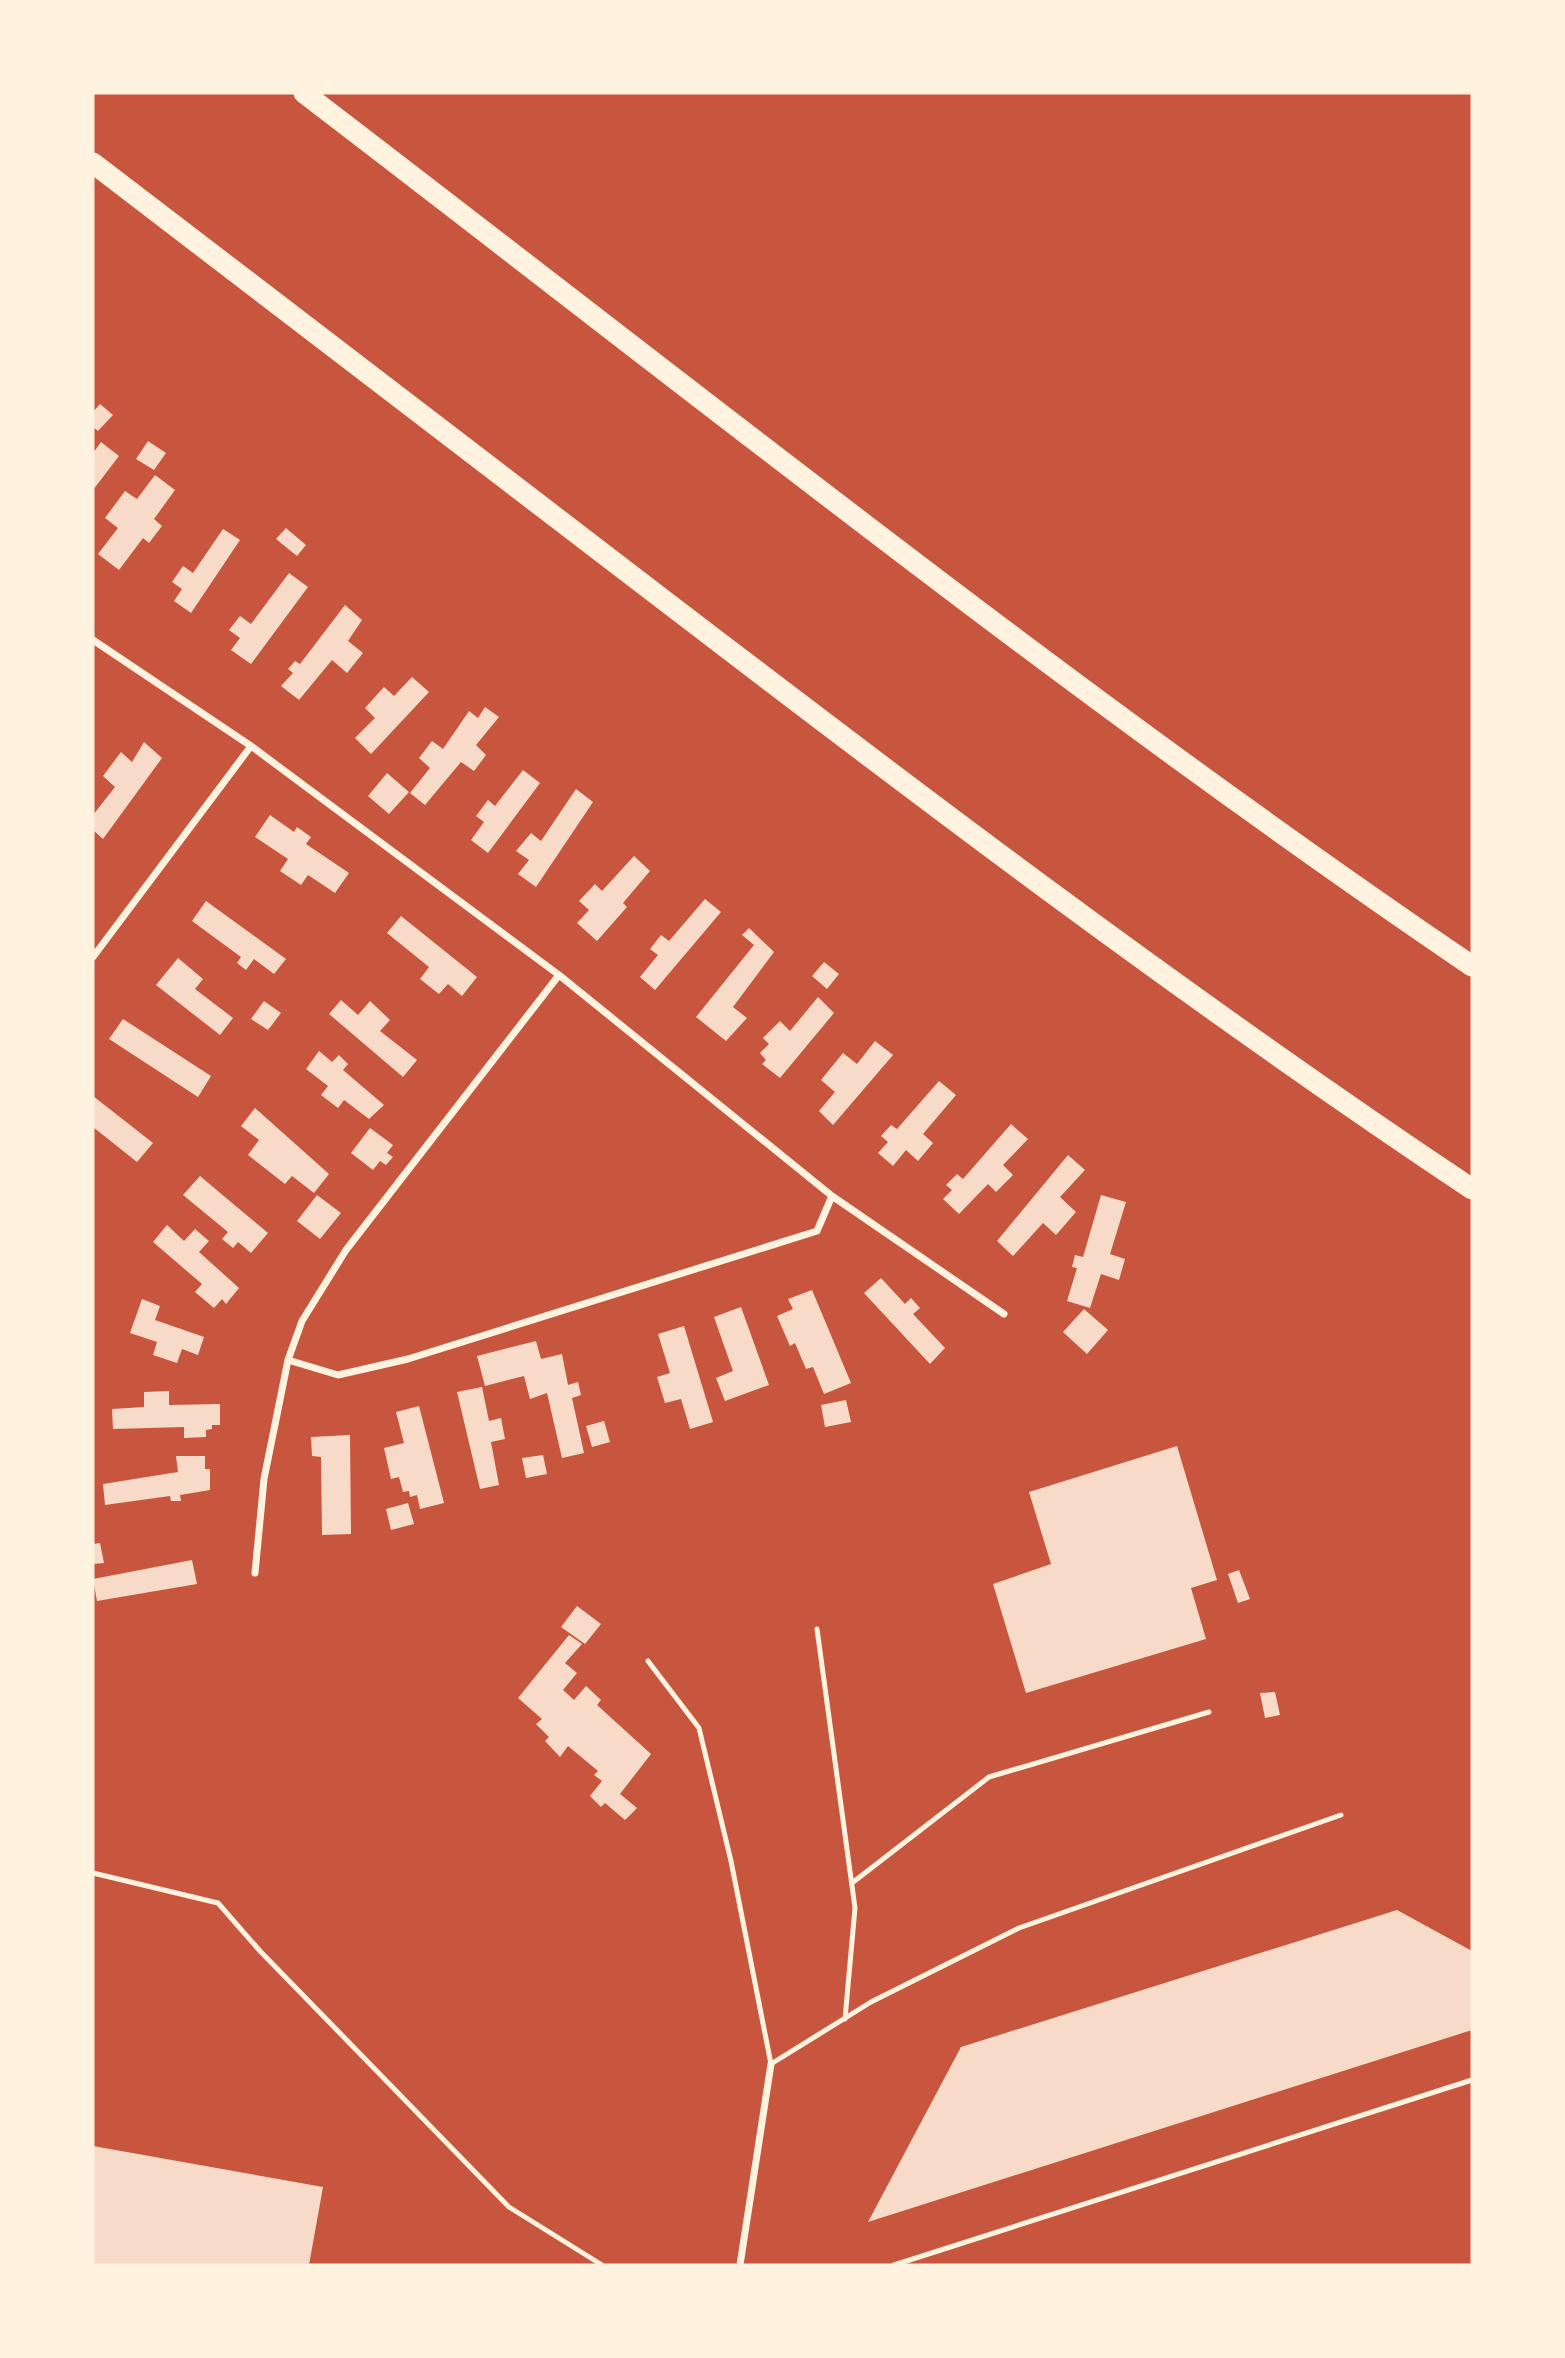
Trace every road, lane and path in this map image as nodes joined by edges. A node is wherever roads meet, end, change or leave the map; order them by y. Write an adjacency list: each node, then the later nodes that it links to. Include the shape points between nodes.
1 (304, 93): 6 (highway, via 1099,699)
2 (93, 163): 8 (highway, via 1062,901)
3 (93, 640): 4 (street)
4 (251, 746): 5 (street); 7 (street)
5 (93, 957)
6 (1472, 966)
7 (559, 975): 9 (street); 11 (street, via 346,1250 302,1321)
8 (1472, 1189)
9 (832, 1196): 10 (street); 11 (street, via 817,1231 408,1359 338,1375)
10 (1004, 1314)
11 (288, 1360): 12 (street, via 264,1479)
12 (255, 1573)
13 (817, 1629): 18 (lane)
14 (648, 1661): 20 (lane, via 699,1728)
15 (1209, 1712): 18 (lane, via 989,1777)
16 (1341, 1815): 19 (lane, via 1019,1928)
17 (93, 1873): 22 (lane, via 218,1903 509,2207)
18 (852, 1884): 19 (lane, via 855,1908)
19 (845, 2019): 20 (lane)
20 (771, 2064): 23 (street)
21 (1472, 2080): 24 (lane)
22 (602, 2265)
23 (740, 2265)
24 (894, 2265)

